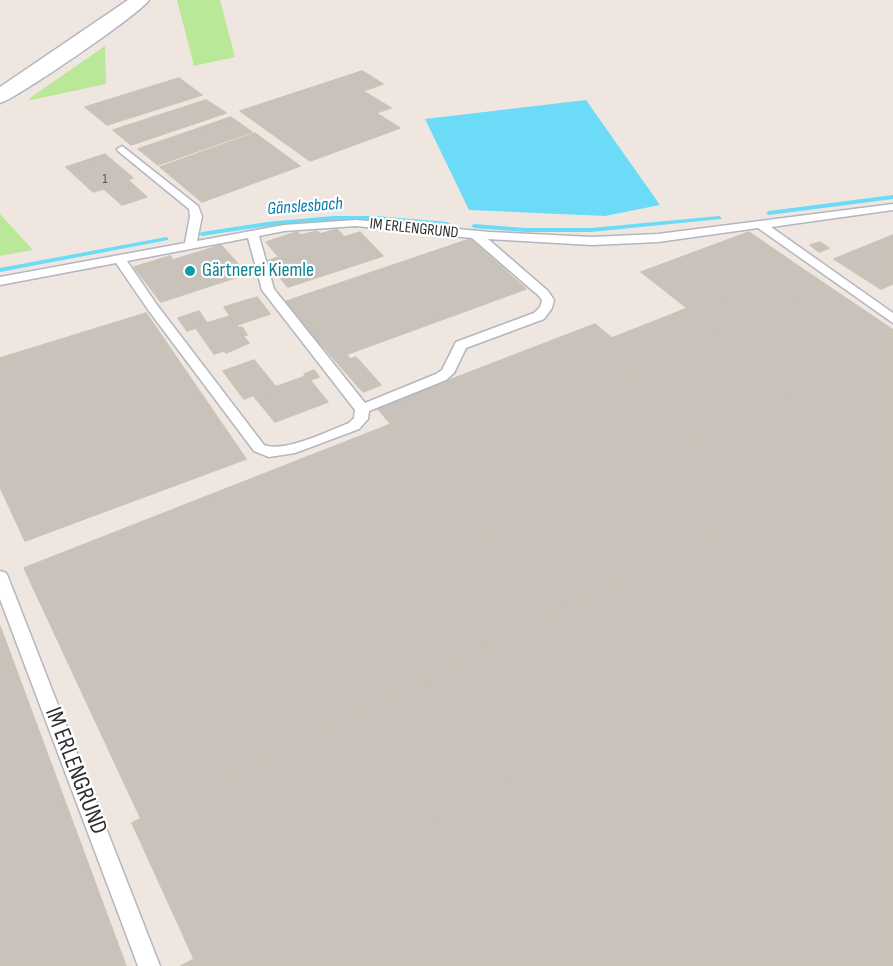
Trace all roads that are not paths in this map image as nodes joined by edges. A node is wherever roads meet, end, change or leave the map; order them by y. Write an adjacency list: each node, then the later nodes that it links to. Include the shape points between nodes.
1 (140, 0): 2 (main road)
2 (0, 96)
3 (122, 149): 8 (lane, via 194,208)
4 (893, 207): 5 (lane, IM ERLENGRUND)
5 (760, 224): 7 (lane, IM ERLENGRUND, via 658,238 592,241); 11 (lane)
6 (252, 234): 7 (lane, IM ERLENGRUND, via 356,223); 8 (lane, IM ERLENGRUND); 12 (lane, via 268,290)
7 (476, 235): 12 (lane, via 544,294 548,300 546,308 539,316 461,345 441,377)
8 (190, 246): 9 (lane, IM ERLENGRUND)
9 (120, 260): 10 (lane, IM ERLENGRUND); 12 (lane, via 260,448 280,453 354,426 362,420)
10 (0, 281)
11 (893, 320)
12 (362, 409)
13 (0, 577): 14 (lane, IM ERLENGRUND)
14 (149, 966)

